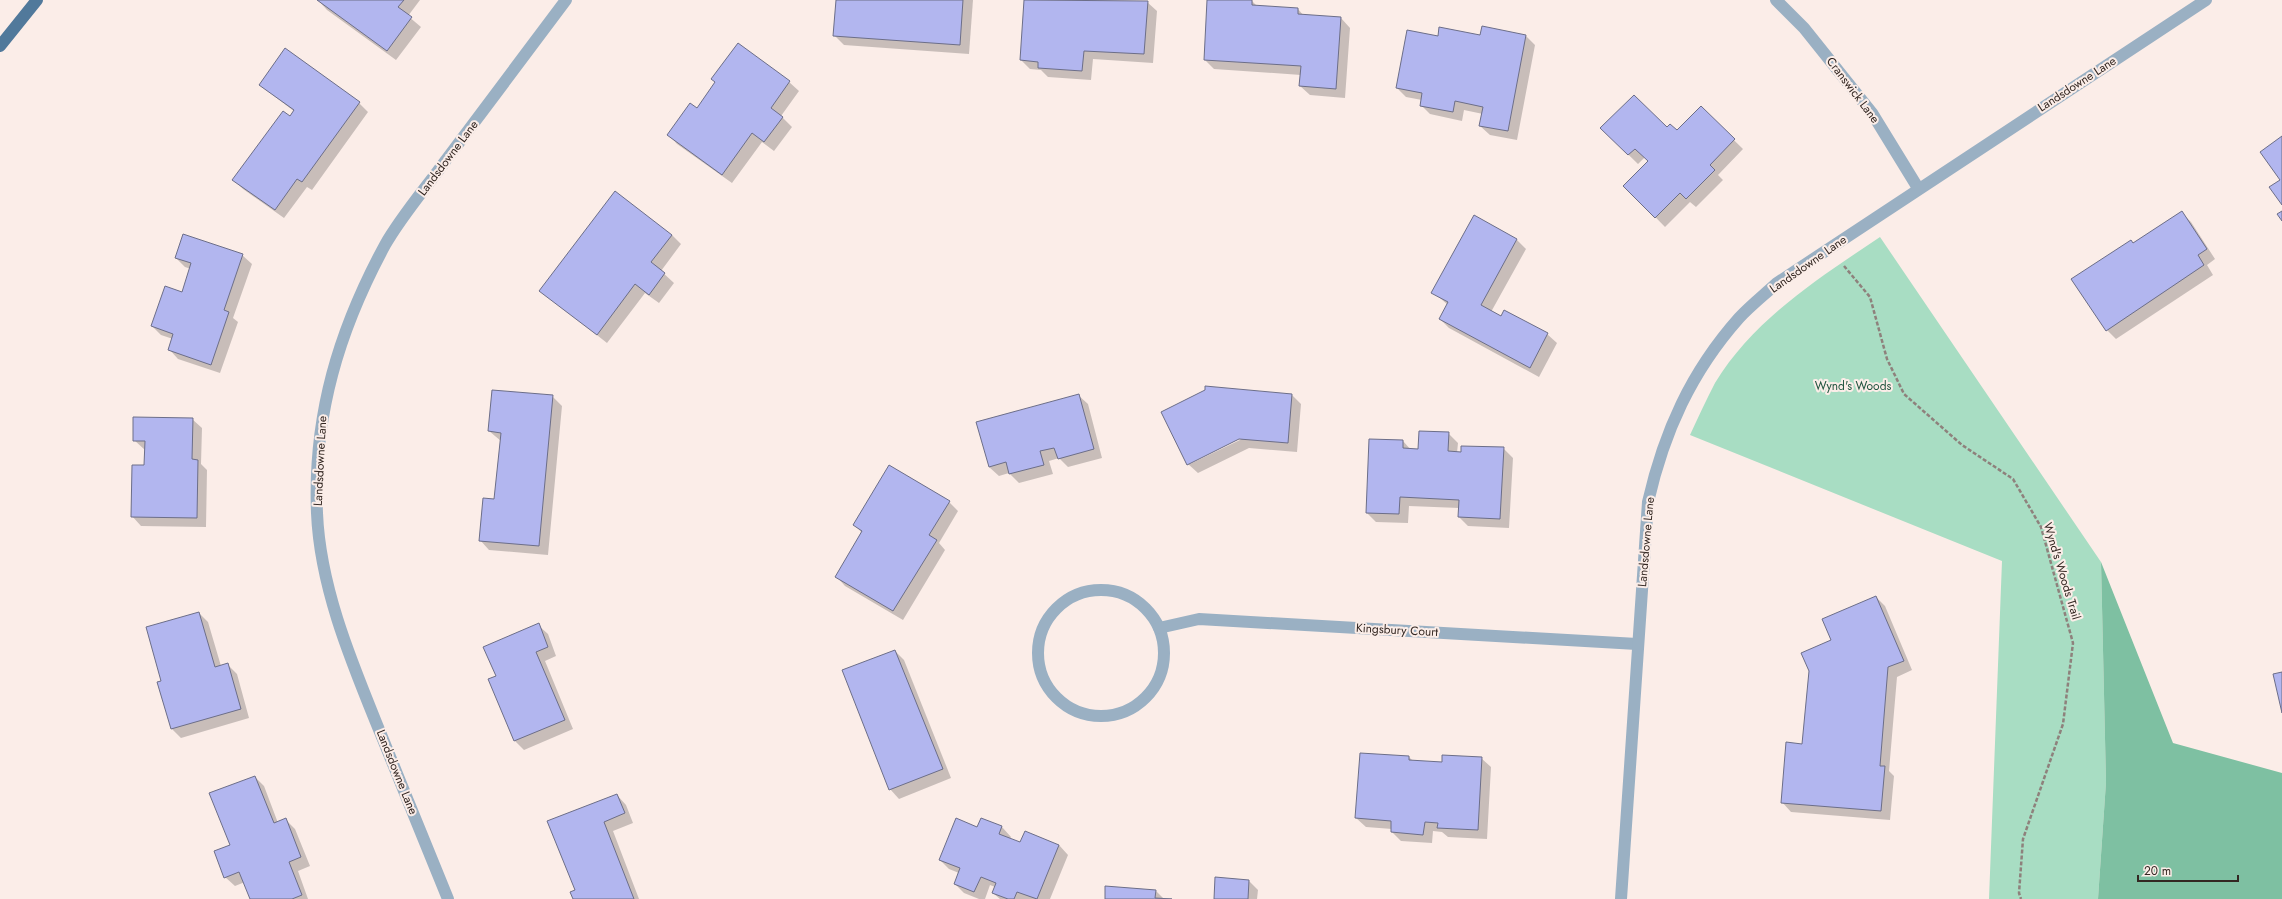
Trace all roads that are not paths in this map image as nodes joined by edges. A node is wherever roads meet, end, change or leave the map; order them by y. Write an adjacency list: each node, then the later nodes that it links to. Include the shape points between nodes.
1 (37, 0): 5 (main road)
2 (566, 0): 9 (street, Landsdowne Lane, via 386,244 348,322 322,412 317,462 317,514 326,574 345,639 365,693)
3 (1776, 0): 6 (street, Cranswick Lane, via 1804,28 1872,112)
4 (2206, 0): 6 (street, Landsdowne Lane)
5 (0, 46)
6 (1918, 188): 8 (street, Landsdowne Lane, via 1777,284 1739,318 1695,379 1674,418 1658,459 1648,502)
7 (1159, 628): 7 (street, via 1164,647 1163,667 1155,686 1142,701 1125,712 1106,717 1085,715 1067,707 1052,693 1042,676 1038,655 1041,634 1051,615 1067,600 1087,592 1109,591 1130,597 1147,610); 8 (street, Kingsbury Court, via 1199,619)
8 (1637, 644): 10 (street, Landsdowne Lane)
9 (448, 899)
10 (1621, 899)

